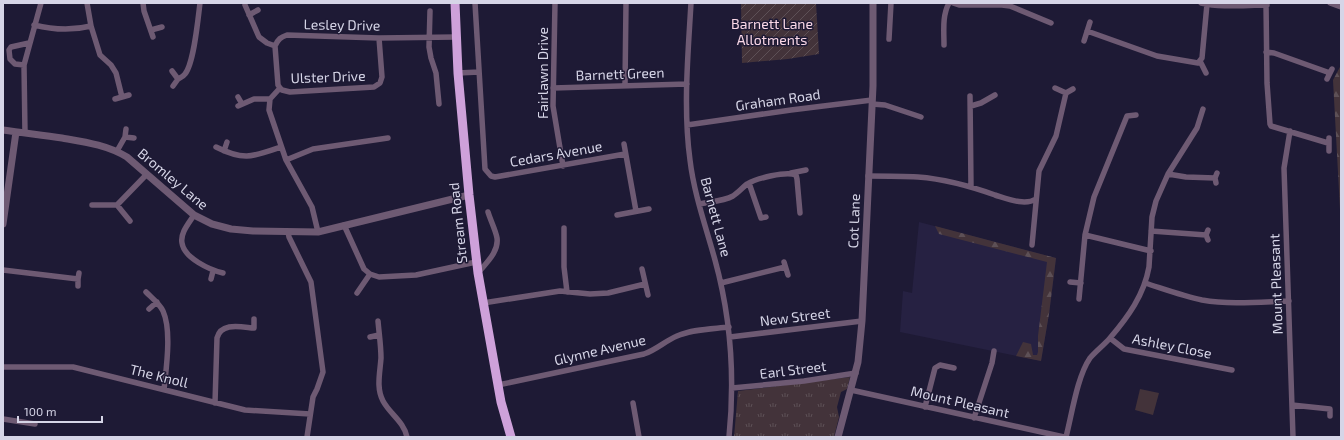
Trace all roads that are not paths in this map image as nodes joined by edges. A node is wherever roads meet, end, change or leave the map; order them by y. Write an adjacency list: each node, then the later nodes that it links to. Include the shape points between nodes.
1 (41, 3): 26 (street)
2 (87, 3): 27 (street)
3 (143, 3): 29 (street)
4 (200, 3): 48 (street, via 189,68 184,76)
5 (455, 3): 32 (highway, Stream Road)
6 (475, 3): 44 (street)
7 (555, 3): 53 (street, Fairlawn Drive)
8 (626, 3): 50 (street)
9 (691, 3): 49 (street, Barnett Lane)
10 (873, 3): 64 (street, Cot Lane)
11 (891, 3): 35 (street)
12 (949, 3): 38 (street, via 944,19)
13 (953, 3): 16 (street)
14 (1201, 3): 17 (street)
15 (1330, 3): 20 (street)
16 (988, 4): 25 (street, via 1010,6)
17 (1207, 4): 18 (street); 41 (street)
18 (1266, 4): 40 (street)
19 (245, 5): 23 (street)
20 (1341, 7)
21 (258, 10): 23 (street)
22 (430, 11): 34 (street)
23 (249, 16): 39 (street, via 259,37)
24 (1090, 22): 30 (street)
25 (1051, 23)
26 (34, 25): 27 (street, via 67,30); 37 (street)
27 (91, 26): 60 (street, via 100,55 116,73)
28 (162, 27): 29 (street)
29 (151, 30): 31 (street)
30 (1087, 31): 36 (street); 41 (street, via 1157,56 1198,63)
31 (153, 37)
32 (456, 37): 34 (street, Lesley Drive); 45 (highway, Stream Road)
33 (379, 38): 34 (street, Lesley Drive); 39 (street, Lesley Drive, via 287,35 282,36); 52 (street, Ulster Drive, via 382,77 380,83 374,87 290,92)
34 (428, 38): 65 (street, via 436,73)
35 (889, 39)
36 (1084, 41)
37 (29, 43): 42 (street); 42 (street, via 11,47 9,50 10,59 15,64)
38 (944, 45)
39 (275, 46): 52 (street)
40 (1266, 52): 47 (street, via 1331,71); 77 (street, via 1269,122 1271,126)
41 (1200, 61): 46 (street)
42 (24, 65): 79 (street)
43 (172, 71): 48 (street)
44 (479, 72): 45 (street); 92 (street, Cedars Avenue, via 485,169 491,176)
45 (458, 73): 101 (highway, Stream Road)
46 (1206, 73)
47 (1327, 78)
48 (178, 79): 51 (street)
49 (687, 84): 50 (street, Barnett Green); 74 (street, Barnett Lane)
50 (625, 85): 53 (street, Barnett Green)
51 (173, 86)
52 (280, 88): 63 (street)
53 (553, 88): 92 (street, Fairlawn Drive, via 555,128)
54 (1055, 88): 56 (street)
55 (1073, 89): 56 (street)
56 (1066, 92): 102 (street, via 1056,136 1040,171)
57 (129, 95): 60 (street)
58 (995, 95): 66 (street)
59 (970, 96): 66 (street)
60 (122, 97): 62 (street)
61 (238, 97): 63 (street, via 240,105 254,98)
62 (115, 99)
63 (270, 99): 86 (street, via 269,110)
64 (872, 102): 69 (street, Graham Road); 74 (street, Graham Road, via 791,110); 97 (street, Cot Lane)
65 (439, 104)
66 (970, 106): 100 (street)
67 (1203, 109): 96 (street, via 1197,128)
68 (1122, 110): 71 (street)
69 (912, 114): 72 (street, Graham Road); 73 (street)
70 (1136, 115): 71 (street)
71 (1127, 116): 120 (street, via 1094,197)
72 (921, 117)
73 (910, 120)
74 (687, 125): 103 (street, Barnett Lane, via 690,160)
75 (126, 129): 80 (street)
76 (3, 130): 78 (street, Bromley Lane)
77 (1290, 131): 89 (street, via 1329,141); 146 (street, Mount Pleasant, via 1284,168)
78 (16, 132): 79 (street, Bromley Lane); 114 (street)
79 (25, 133): 87 (street, Bromley Lane, via 106,146)
80 (125, 137): 81 (street); 87 (street)
81 (134, 138)
82 (388, 138): 91 (street, via 313,149)
83 (227, 142): 88 (street)
84 (624, 144): 90 (street)
85 (216, 147): 88 (street)
86 (281, 147): 88 (street, via 250,156 234,155); 91 (street)
87 (117, 151): 95 (street, Bromley Lane)
88 (224, 151)
89 (1329, 151)
90 (625, 154): 92 (street, Cedars Avenue); 107 (street)
91 (286, 160): 119 (street, via 310,202)
92 (563, 166)
93 (806, 170): 94 (street)
94 (790, 173): 99 (street); 109 (street, via 797,179)
95 (147, 174): 105 (street); 110 (street, Bromley Lane)
96 (1168, 174): 98 (street); 117 (street, via 1156,201)
97 (868, 176): 100 (street, via 918,177); 152 (street, Cot Lane)
98 (1216, 178)
99 (748, 184): 103 (street, via 732,197); 112 (street, via 761,218)
100 (971, 187): 102 (street, via 1010,200 1030,202)
101 (469, 195): 115 (street, Bromley Lane); 124 (highway, Stream Road)
102 (1036, 199): 122 (street)
103 (700, 204): 137 (street, Barnett Lane)
104 (92, 205): 105 (street)
105 (117, 205): 113 (street)
106 (649, 209): 107 (street)
107 (636, 211): 111 (street)
108 (488, 212): 130 (street, via 497,243 492,256)
109 (800, 213)
110 (194, 215): 118 (street, Bromley Lane, via 212,224 231,229); 127 (street, via 185,229 181,242 190,256)
111 (617, 215)
112 (766, 217)
113 (130, 222)
114 (3, 224)
115 (344, 225): 119 (street, Bromley Lane); 131 (street, via 364,269)
116 (564, 228): 142 (street)
117 (1151, 231): 121 (street); 123 (street)
118 (288, 232): 119 (street, Bromley Lane); 171 (street, via 311,282 323,372 313,397)
119 (318, 232)
120 (1085, 235): 123 (street); 136 (street)
121 (1207, 235)
122 (1032, 245)
123 (1151, 251): 138 (street)
124 (476, 262): 130 (highway, Stream Road); 131 (street, via 416,275 379,277)
125 (3, 270): 133 (street)
126 (642, 270): 139 (street)
127 (213, 271): 129 (street); 134 (street)
128 (79, 273): 133 (street)
129 (223, 273)
130 (478, 273): 148 (highway, Stream Road)
131 (370, 274): 143 (street)
132 (788, 275): 137 (street, via 785,265)
133 (78, 279): 140 (street)
134 (212, 279)
135 (1070, 282): 136 (street)
136 (1080, 282): 145 (street)
137 (720, 283): 153 (street, Barnett Lane)
138 (1145, 283): 146 (street, via 1203,300 1228,303); 157 (street, via 1134,307)
139 (645, 284): 142 (street, via 590,294); 144 (street)
140 (78, 286)
141 (146, 292): 147 (street)
142 (567, 292): 148 (street)
143 (357, 293)
144 (648, 295)
145 (1079, 299)
146 (1289, 301): 169 (street, Mount Pleasant)
147 (157, 302): 149 (street); 165 (street, via 163,312 168,336)
148 (483, 303): 163 (highway, Stream Road)
149 (149, 309)
150 (254, 319): 167 (street, via 254,328 225,327 218,333)
151 (378, 321): 154 (street)
152 (862, 321): 156 (street, New Street); 162 (street, Cot Lane)
153 (729, 328): 156 (street, Barnett Lane); 163 (street, Glynne Avenue, via 688,332 644,354)
154 (379, 335): 155 (street); 177 (street, via 378,374 382,401 405,430)
155 (370, 337)
156 (730, 337): 164 (street, Barnett Lane)
157 (1110, 338): 161 (street, Ashley Close, via 1124,349); 182 (street, via 1083,370)
158 (994, 350): 173 (street)
159 (3, 367): 165 (street, The Knoll, via 89,370)
160 (954, 368): 170 (street, via 940,365 934,368)
161 (1232, 370)
162 (856, 373): 164 (street, Earl Street); 166 (street, Cot Lane)
163 (498, 385): 178 (highway, Stream Road)
164 (732, 388): 180 (street, Barnett Lane)
165 (164, 390): 167 (street, The Knoll)
166 (851, 390): 170 (street, Mount Pleasant); 181 (street, Cot Lane)
167 (215, 403): 171 (street, The Knoll, via 245,410)
168 (633, 403): 179 (street)
169 (1292, 405): 172 (street, via 1330,409); 183 (street, Mount Pleasant)
170 (925, 407): 173 (street, Mount Pleasant)
171 (310, 414): 176 (street)
172 (1330, 416)
173 (974, 418): 182 (street, Mount Pleasant)
174 (3, 419): 175 (street)
175 (35, 424)
176 (307, 437)
177 (407, 437)
178 (511, 437)
179 (639, 437)
180 (729, 437)
181 (838, 437)
182 (1065, 437)
183 (1293, 437)

